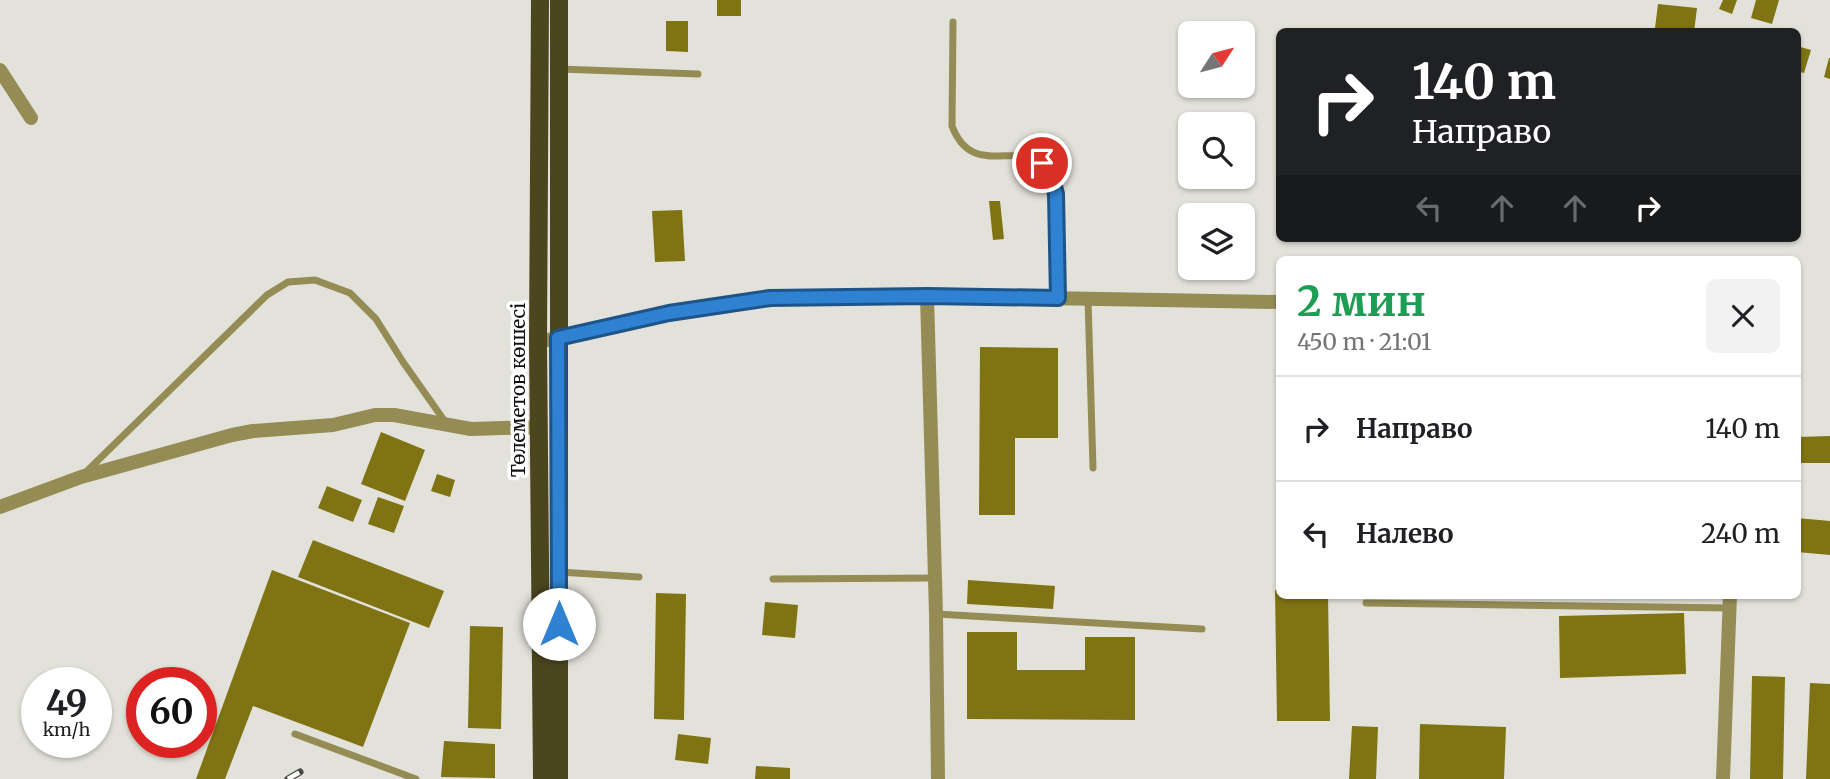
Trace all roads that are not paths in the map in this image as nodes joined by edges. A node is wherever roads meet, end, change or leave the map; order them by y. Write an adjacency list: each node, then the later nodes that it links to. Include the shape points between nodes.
1 (540, 0): 13 (main road, Төлеметов көшесі)
2 (559, 0): 4 (main road, Төлеметов көшесі)
3 (953, 22): 9 (lane, via 952,126 956,138 983,157 1024,155 1042,163 1051,176 1056,194)
4 (559, 69): 6 (lane); 12 (main road, Төлеметов көшесі)
5 (0, 70): 7 (street)
6 (698, 74)
7 (31, 118)
8 (927, 296): 9 (street); 12 (street, via 770,298 669,313); 21 (street)
9 (1058, 298): 10 (street)
10 (1088, 299): 11 (street); 16 (lane)
11 (1276, 302)
12 (558, 338): 13 (street); 19 (main road, Төлеметов көшесі)
13 (538, 342): 15 (main road, Төлеметов көшесі)
14 (448, 426): 15 (street); 17 (street, via 374,415 333,425 253,431); 17 (lane, via 376,319 350,293 316,280 288,282 259,302)
15 (539, 427): 29 (main road, Төлеметов көшесі)
16 (1093, 468)
17 (81, 477): 18 (street)
18 (1, 508)
19 (559, 572): 20 (lane); 30 (main road, Төлеметов көшесі)
20 (639, 577)
21 (935, 578): 22 (lane); 25 (street)
22 (773, 579)
23 (1730, 601): 24 (lane); 32 (street)
24 (1366, 603)
25 (936, 614): 26 (lane); 31 (street)
26 (1202, 629)
27 (295, 734): 28 (lane)
28 (416, 779)
29 (542, 779)
30 (559, 779)
31 (938, 779)
32 (1723, 779)

